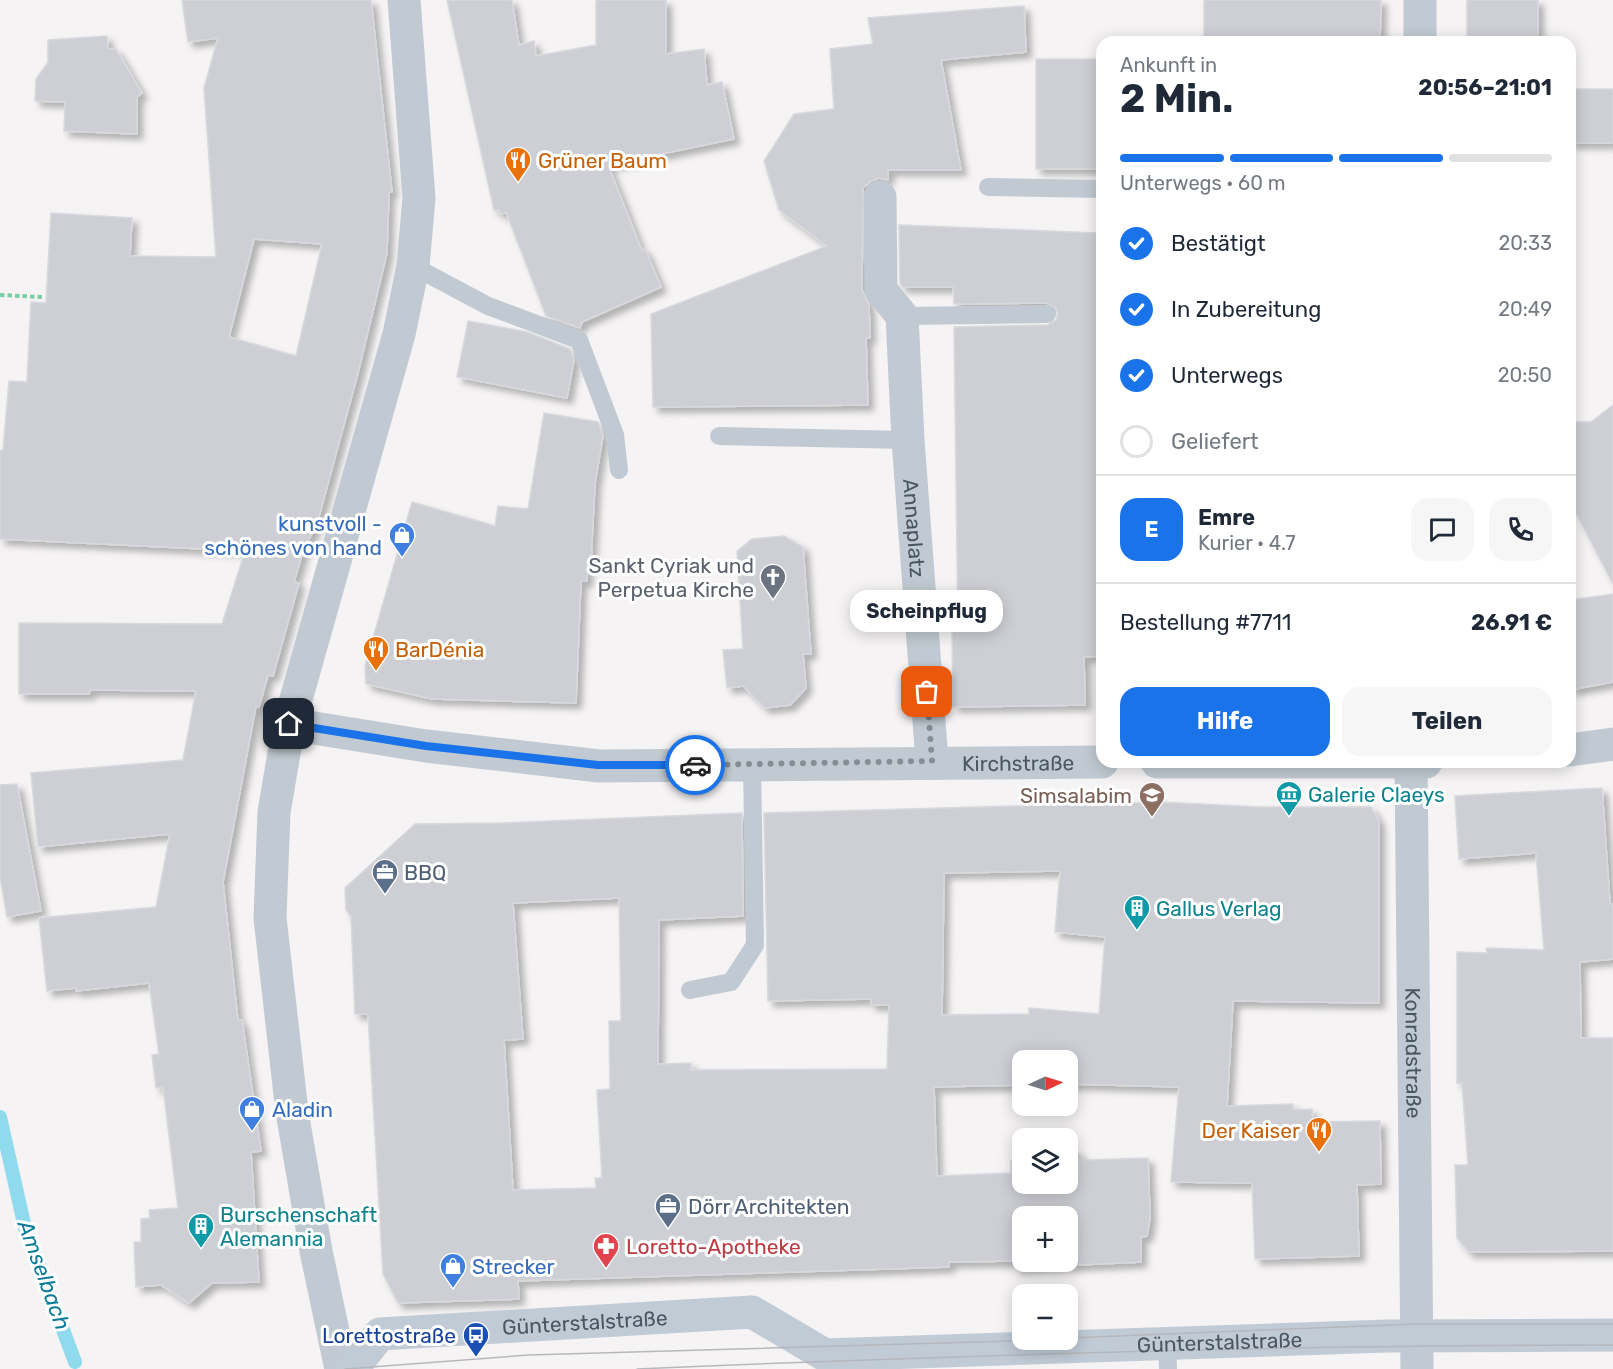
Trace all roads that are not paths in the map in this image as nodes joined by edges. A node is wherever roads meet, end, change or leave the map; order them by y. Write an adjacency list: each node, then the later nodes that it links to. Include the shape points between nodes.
1 (404, 0): 7 (street, via 419,198)
2 (1420, 0): 3 (street)
3 (1420, 36)
4 (988, 187): 5 (lane)
5 (1096, 189)
6 (880, 197): 9 (street, via 880,290)
7 (413, 266): 12 (lane, via 488,306 579,340 615,435); 13 (street, via 399,334)
8 (1047, 314): 9 (lane)
9 (902, 316): 11 (street, Annaplatz)
10 (719, 436): 11 (lane)
11 (908, 440): 16 (street, Annaplatz)
12 (619, 470)
13 (289, 724): 18 (street, Kirchstraße, via 426,746 598,765); 25 (street, via 274,812 270,918 292,1112)
14 (1613, 744): 15 (street)
15 (1576, 749)
16 (932, 761): 17 (street, Kirchstraße); 18 (street, Kirchstraße)
17 (1096, 762)
18 (752, 764): 20 (lane, via 755,945 731,982)
19 (1416, 768): 22 (street, Konradstraße)
20 (690, 990)
21 (1613, 1335): 22 (main road, Günterstalstraße)
22 (1416, 1350): 23 (main road, Günterstalstraße)
23 (1167, 1355): 24 (main road, Günterstalstraße)
24 (815, 1362): 26 (main road, Günterstalstraße, via 752,1312 381,1334)
25 (340, 1369)
26 (352, 1369)

